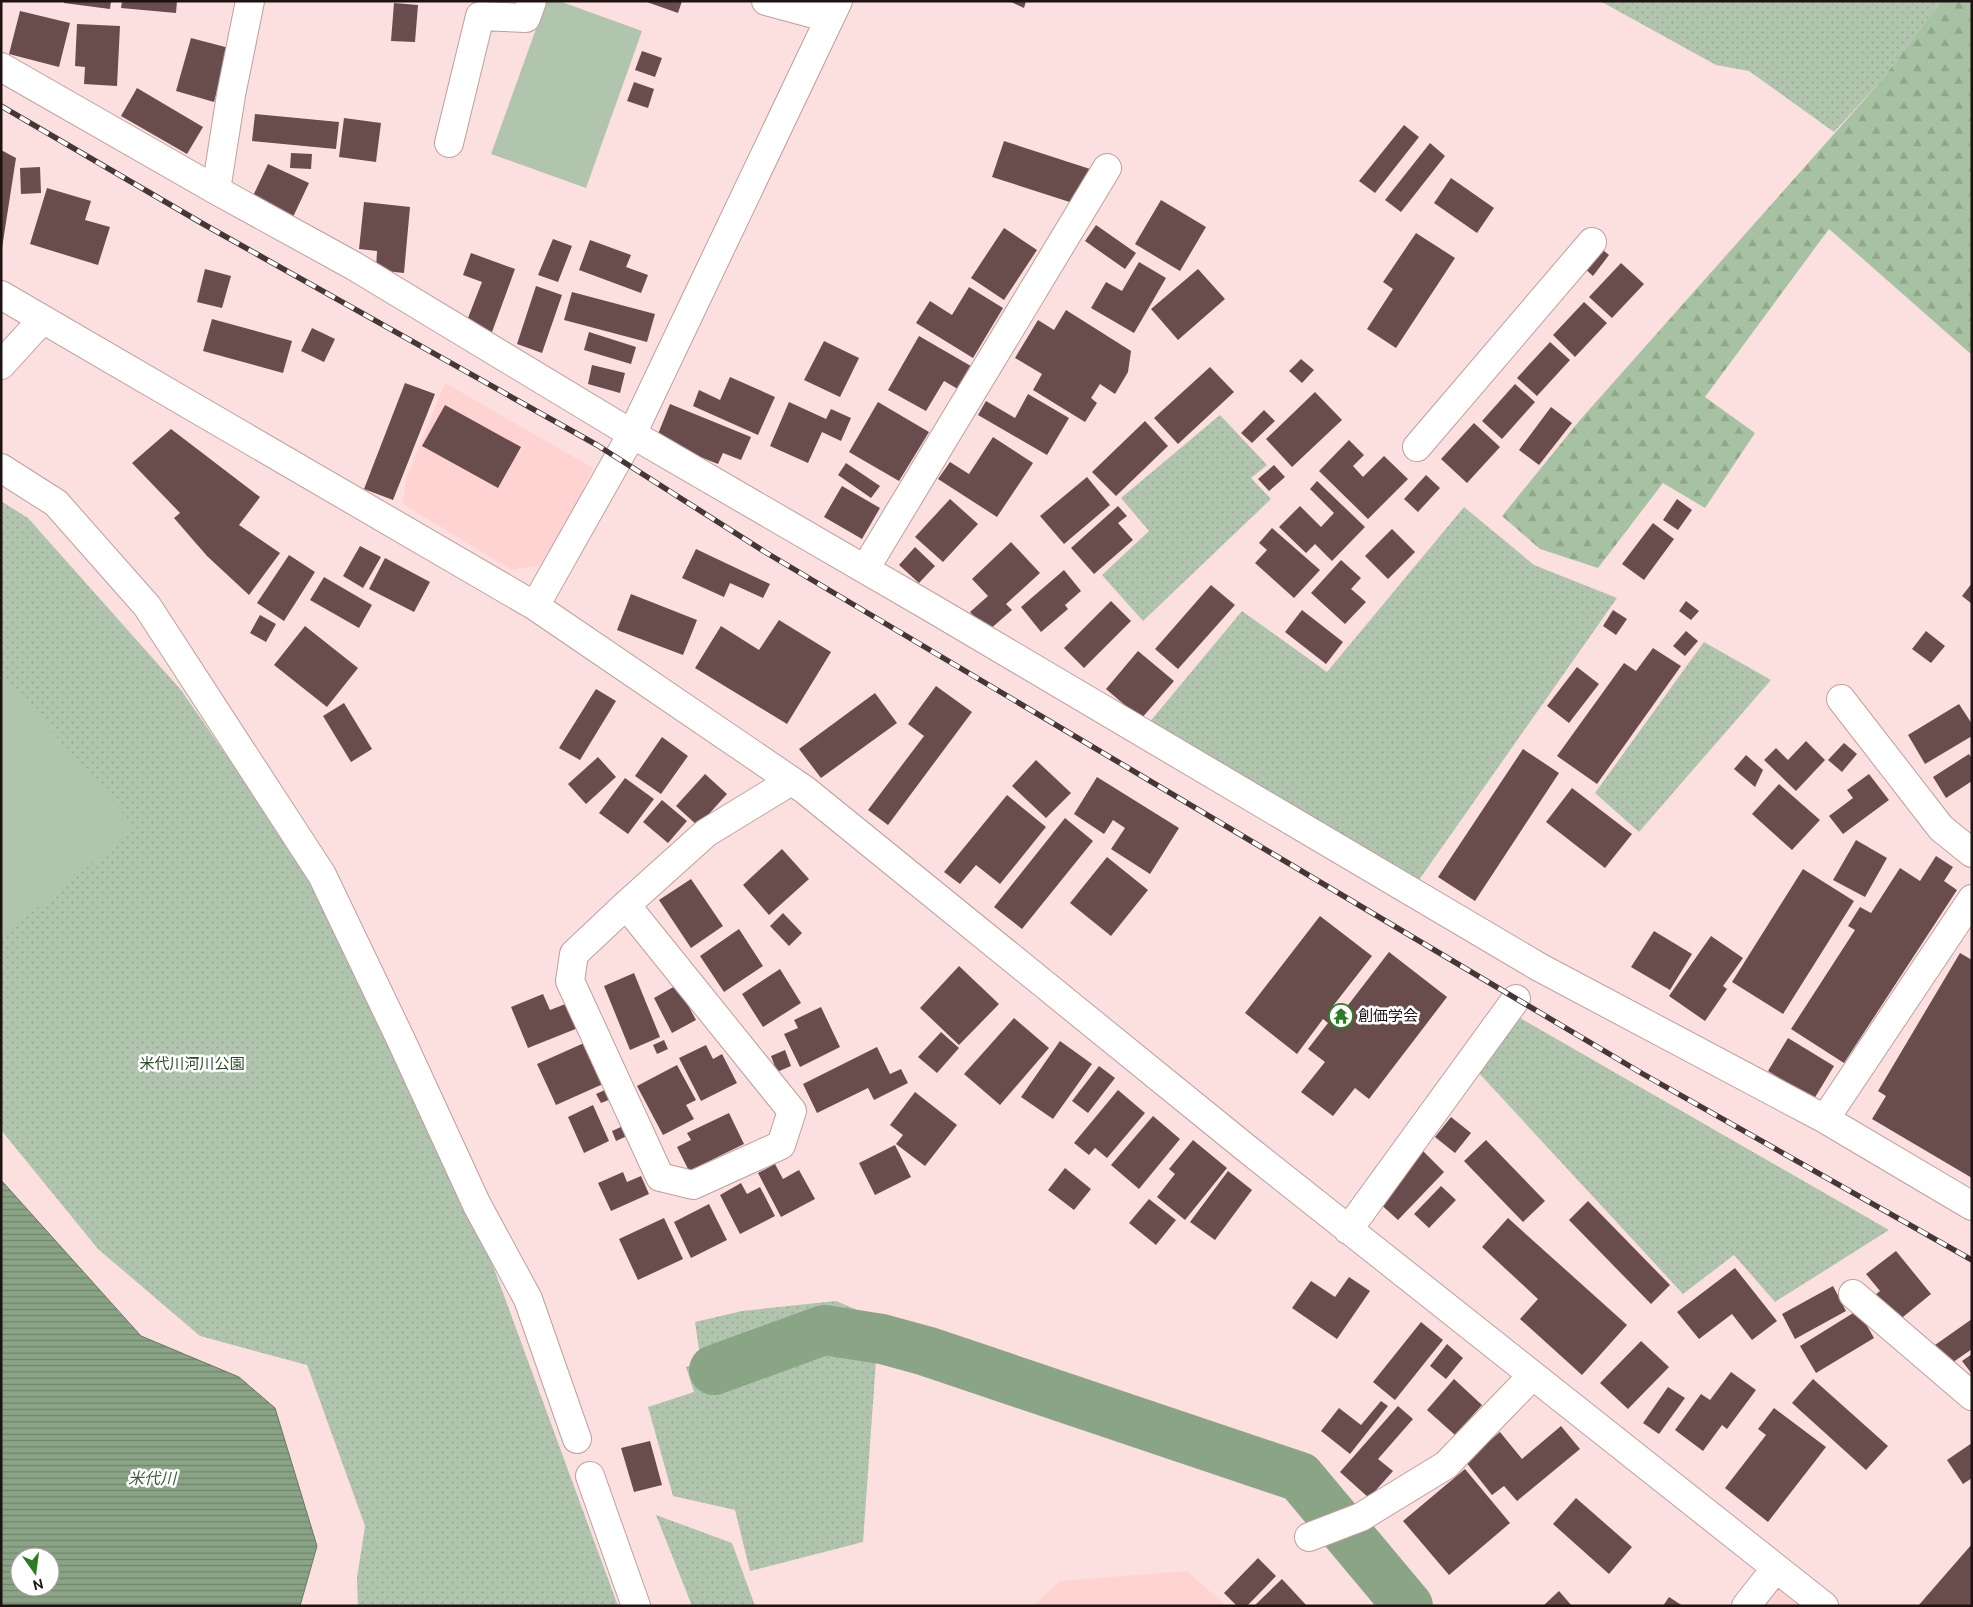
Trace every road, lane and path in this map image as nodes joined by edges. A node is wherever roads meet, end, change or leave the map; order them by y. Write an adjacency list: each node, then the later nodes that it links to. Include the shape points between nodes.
1 (250, 1): 8 (street)
2 (532, 1): 6 (street, via 526,18 480,16)
3 (766, 1): 4 (street)
4 (834, 10): 13 (street)
5 (1, 66): 8 (street)
6 (449, 143)
7 (1107, 168): 16 (street)
8 (216, 190): 13 (street, via 354,266)
9 (1592, 242): 14 (street)
10 (1, 295): 11 (street)
11 (42, 320): 12 (street); 17 (street)
12 (1, 365)
13 (632, 434): 16 (street); 17 (street)
14 (1417, 447)
15 (1, 468): 30 (street, via 56,503 147,606 322,875 477,1205 528,1299)
16 (864, 569): 24 (street, via 1539,967)
17 (535, 606): 19 (street)
18 (1841, 699): 20 (street, via 1941,828)
19 (791, 781): 22 (street, via 706,833); 26 (street)
20 (1972, 853)
21 (1972, 899): 24 (street)
22 (626, 904): 22 (street, via 574,954 570,981 660,1177 693,1186 781,1144 792,1111)
23 (1516, 999): 26 (street)
24 (1825, 1119): 25 (street)
25 (1972, 1206)
26 (1348, 1230): 28 (street)
27 (1854, 1294): 29 (street)
28 (1532, 1376): 32 (street, via 1446,1465 1361,1517); 33 (street)
29 (1972, 1396)
30 (577, 1440)
31 (590, 1476): 34 (street)
32 (1309, 1537)
33 (1776, 1568): 35 (street); 36 (street)
34 (636, 1606)
35 (1746, 1606)
36 (1824, 1606)

